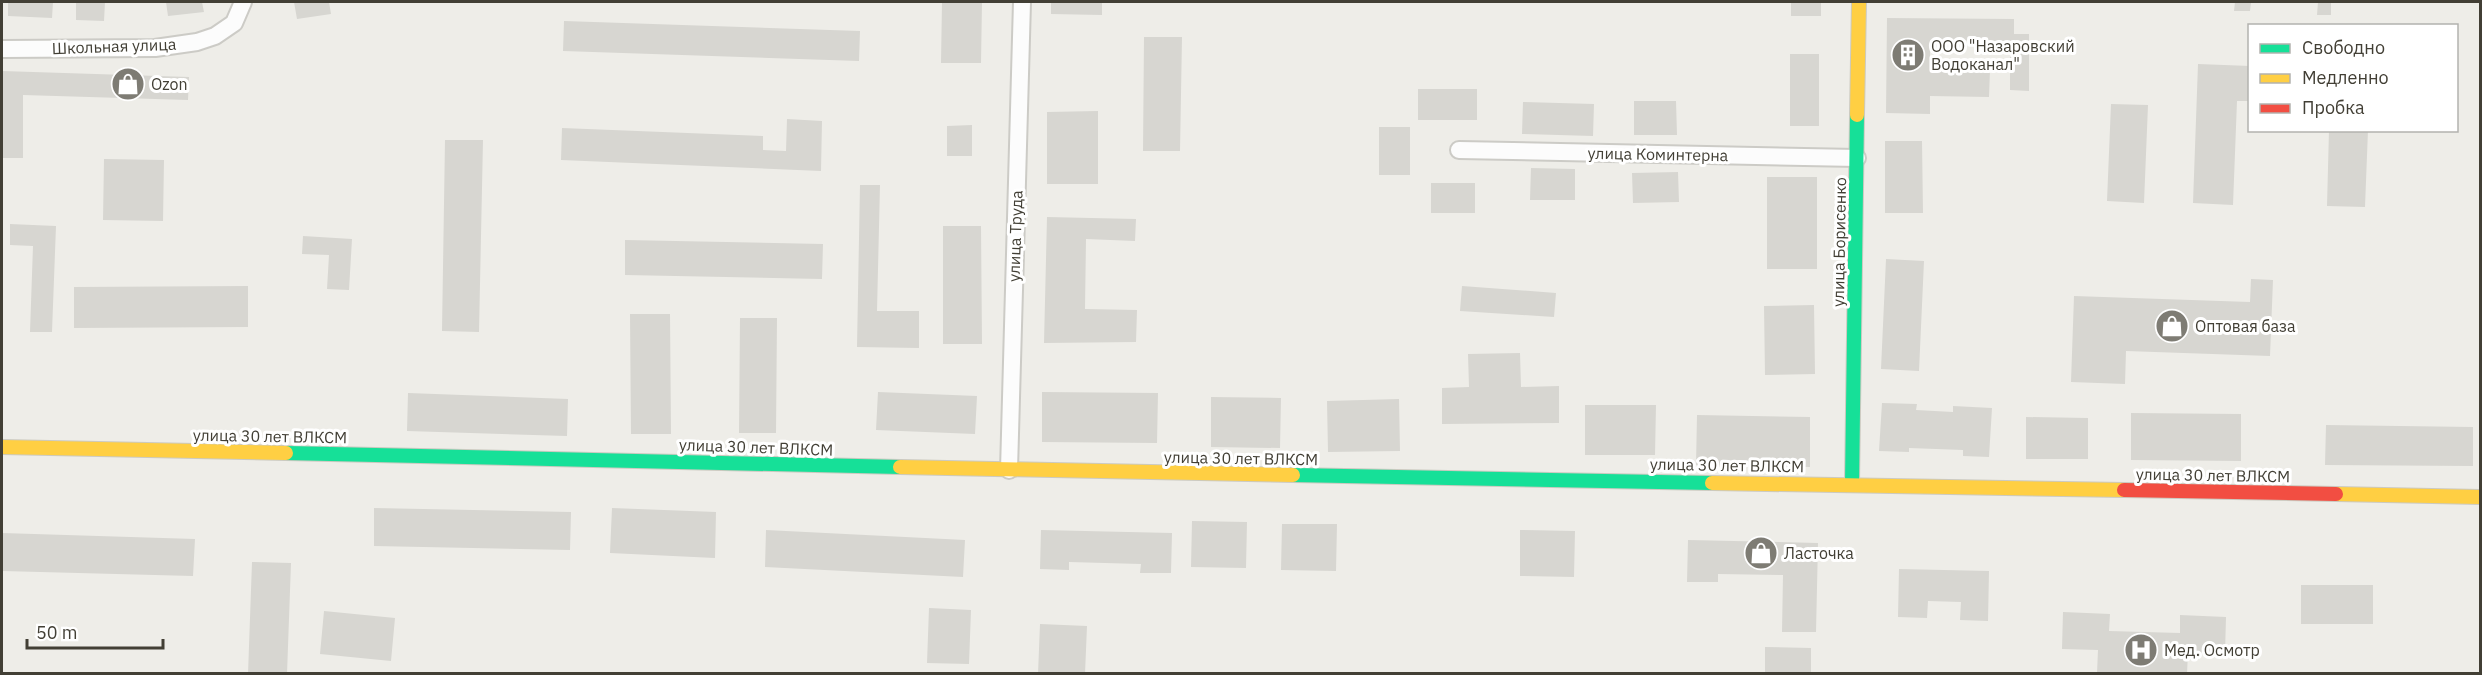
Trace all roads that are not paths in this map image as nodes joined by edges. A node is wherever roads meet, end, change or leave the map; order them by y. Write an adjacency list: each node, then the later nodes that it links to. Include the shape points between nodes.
1 (243, 2): 4 (street, Школьная улица, via 234,23 197,42 155,48)
2 (1022, 2): 8 (street, улица Труда)
3 (1859, 2): 6 (street, улица Борисенко)
4 (2, 49)
5 (1460, 150): 6 (street, улица Коминтерна)
6 (1857, 158): 9 (street, улица Борисенко)
7 (2, 447): 8 (street, улица 30 лет ВЛКСМ)
8 (1009, 470): 9 (street, улица 30 лет ВЛКСМ)
9 (1852, 484): 10 (street, улица 30 лет ВЛКСМ)
10 (2481, 497)

